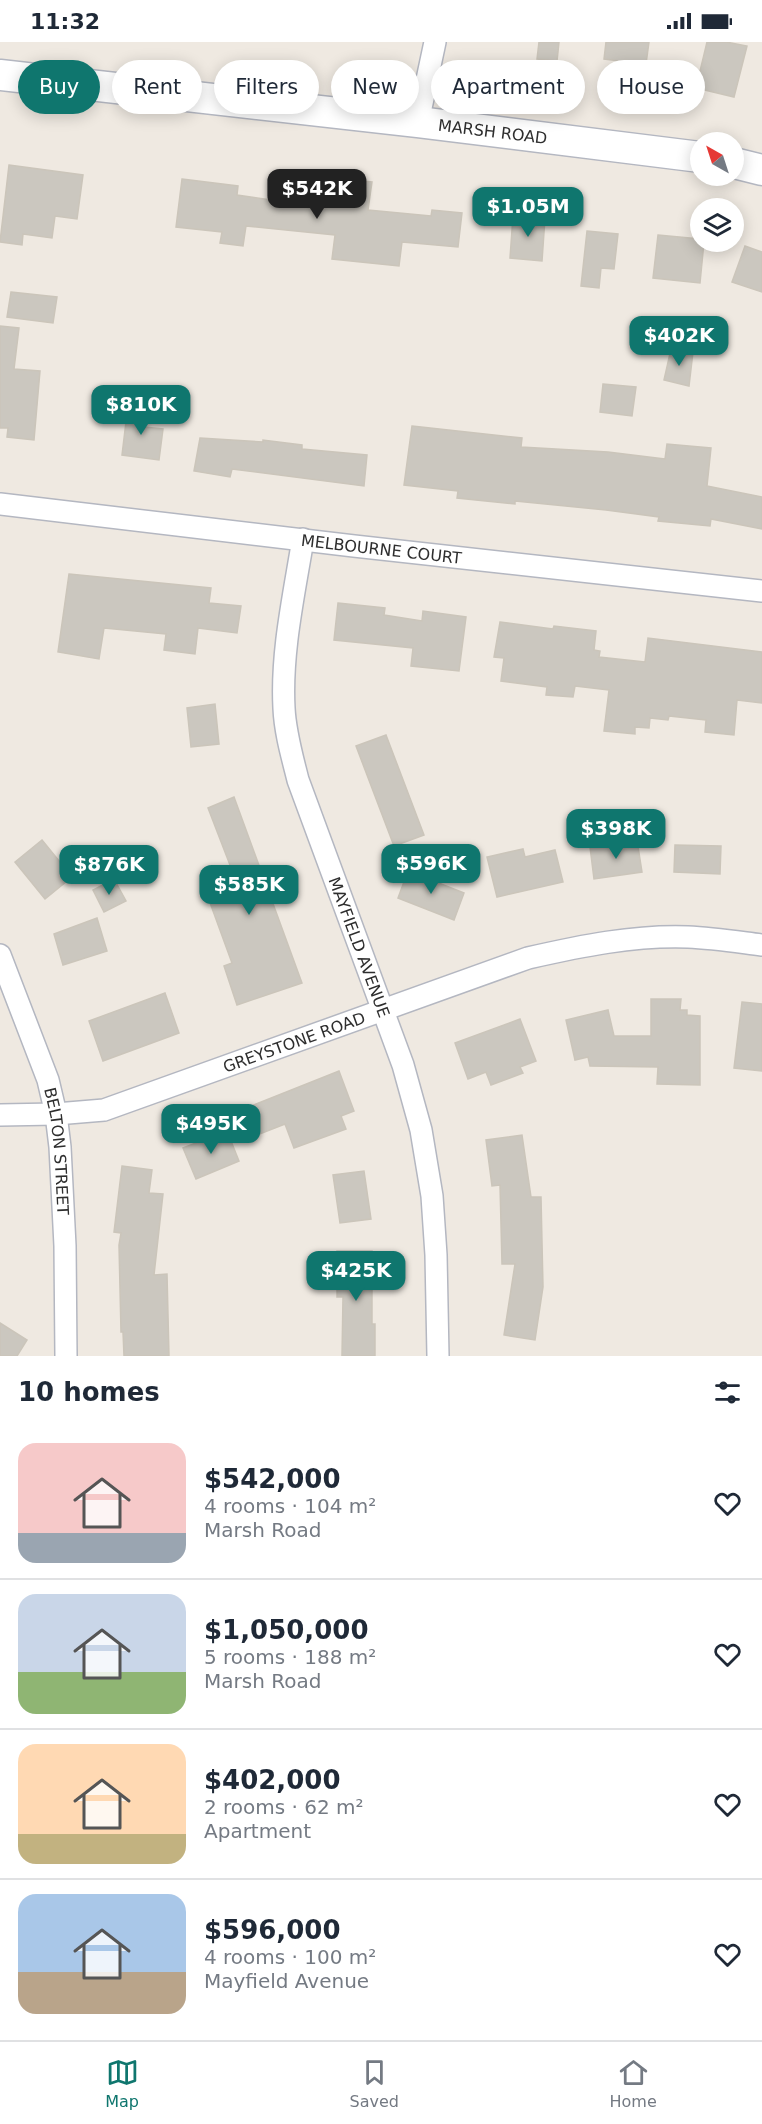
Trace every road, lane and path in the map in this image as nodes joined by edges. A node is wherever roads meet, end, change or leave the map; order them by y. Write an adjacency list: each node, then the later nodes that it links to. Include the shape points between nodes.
1 (435, 42): 3 (street)
2 (0, 75): 3 (street, MARSH ROAD)
3 (418, 122): 4 (street, MARSH ROAD)
4 (690, 156)
5 (744, 166): 6 (street)
6 (762, 170)
7 (0, 504): 8 (street, MELBOURNE COURT)
8 (303, 539): 9 (street, MELBOURNE COURT); 12 (street, MAYFIELD AVENUE, via 284,666 284,709 290,751)
9 (762, 591)
10 (762, 945): 12 (street, GREYSTONE ROAD, via 689,937 587,944 528,958)
11 (0, 954): 13 (street, BELTON STREET, via 48,1080)
12 (382, 1010): 13 (street, GREYSTONE ROAD, via 104,1110); 16 (street, MAYFIELD AVENUE, via 413,1097 432,1196)
13 (56, 1114): 14 (street, GREYSTONE ROAD); 15 (street, BELTON STREET)
14 (0, 1115)
15 (66, 1356)
16 (438, 1356)

